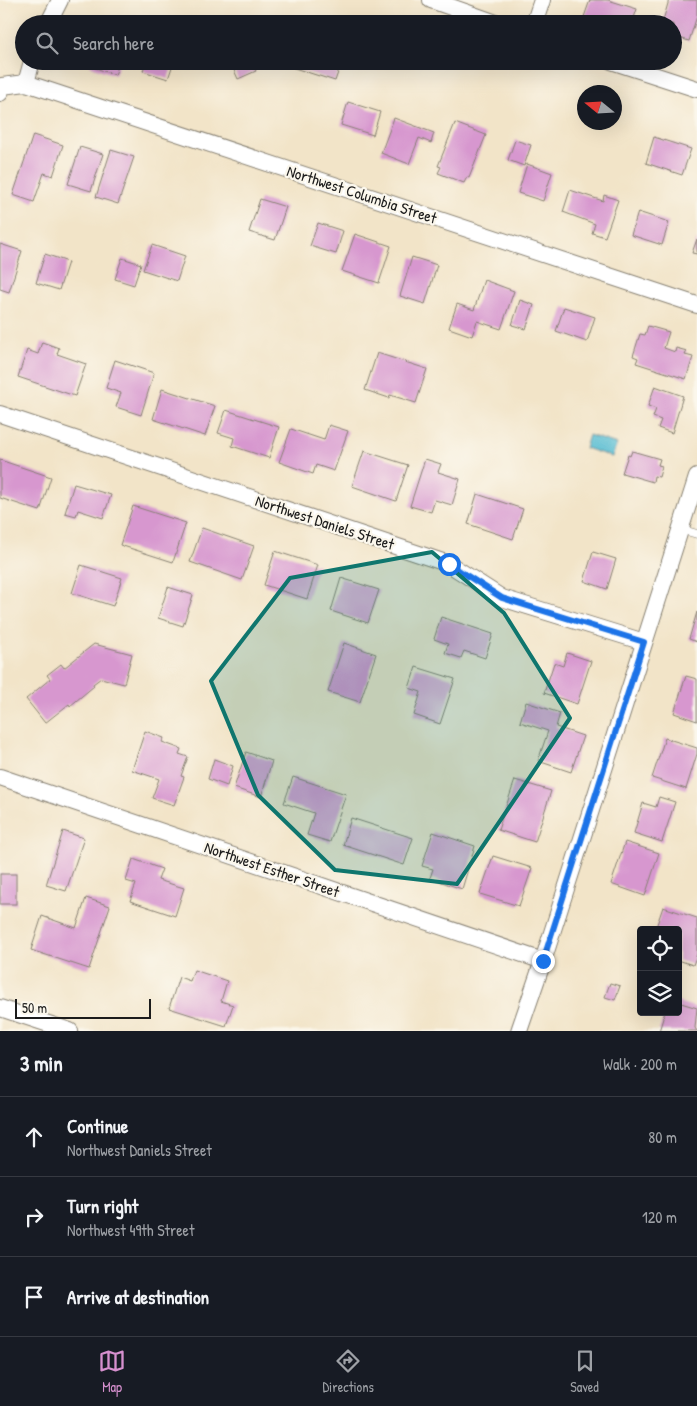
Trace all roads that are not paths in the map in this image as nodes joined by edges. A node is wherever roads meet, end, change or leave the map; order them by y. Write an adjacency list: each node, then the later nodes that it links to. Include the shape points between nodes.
1 (60, 0): 4 (street)
2 (431, 0): 5 (street)
3 (542, 0): 6 (street)
4 (52, 15)
5 (474, 15)
6 (537, 15)
7 (30, 70): 9 (street)
8 (639, 70): 10 (street)
9 (26, 83): 11 (street, via 2,86); 12 (street, Northwest Columbia Street)
10 (697, 89)
11 (0, 93)
12 (697, 306)
13 (0, 414): 17 (street, Northwest Daniels Street, via 449,564 502,598)
14 (697, 478): 15 (street)
15 (680, 530): 16 (lane); 17 (street)
16 (697, 534)
17 (644, 642): 19 (street)
18 (0, 777): 19 (street, Northwest Esther Street)
19 (543, 961): 22 (street)
20 (0, 1008): 21 (street)
21 (70, 1031)
22 (519, 1031)

